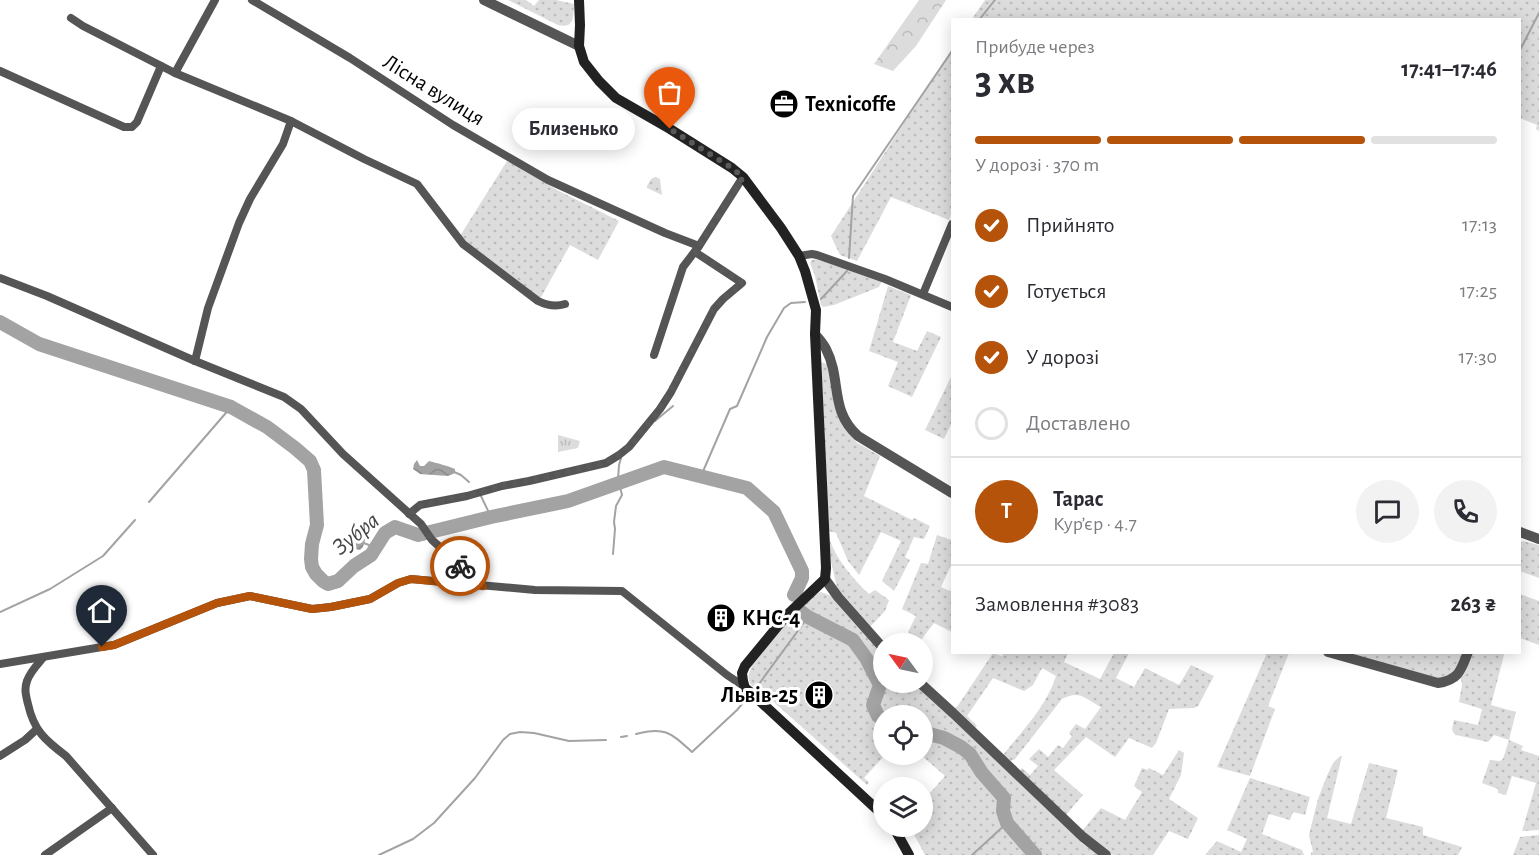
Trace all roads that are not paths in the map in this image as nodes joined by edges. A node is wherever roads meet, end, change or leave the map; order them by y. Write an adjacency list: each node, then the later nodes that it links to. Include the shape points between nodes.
1 (215, 0): 9 (street)
2 (252, 0): 13 (street, Лісна вулиця, via 548,180)
3 (484, 0): 6 (street)
4 (579, 0): 6 (main road)
5 (71, 18): 7 (street)
6 (579, 46): 11 (main road, via 584,62 616,98)
7 (161, 66): 8 (street, via 132,127 124,127); 9 (street)
8 (0, 71)
9 (175, 73): 10 (street)
10 (291, 121): 17 (street, via 417,184 463,244 538,301); 21 (street, via 283,144 239,223 208,308)
11 (743, 177): 13 (street); 14 (main road)
12 (951, 226): 16 (street)
13 (697, 249): 20 (street, via 683,267); 23 (street, Лісна вулиця, via 742,283 714,309 660,409 629,447 606,463 420,505)
14 (799, 256): 16 (street, via 818,255); 19 (main road, via 816,310)
15 (0, 278): 21 (street)
16 (923, 294): 18 (street)
17 (565, 304)
18 (951, 307)
19 (815, 334): 22 (street, via 827,350 845,423 867,442); 26 (main road)
20 (654, 355)
21 (195, 362): 23 (street, via 284,396)
22 (951, 492)
23 (410, 514): 27 (street, via 432,540)
24 (1521, 532): 25 (street)
25 (1539, 539)
26 (825, 579): 28 (street); 33 (main road, via 791,611 745,666)
27 (483, 586): 31 (street, via 411,579 370,599 312,609 250,596 217,603 114,645); 33 (street, via 622,591)
28 (873, 637)
29 (1333, 654): 30 (street, via 1438,682 1455,677)
30 (1467, 654)
31 (43, 658): 32 (street); 35 (street, via 32,672 25,694)
32 (0, 664)
33 (745, 688): 37 (main road)
34 (931, 693): 43 (street)
35 (37, 729): 36 (street); 38 (street)
36 (0, 756)
37 (873, 806)
38 (112, 808): 40 (street); 41 (street)
39 (899, 837): 42 (main road)
40 (45, 855)
41 (153, 855)
42 (909, 855)
43 (1106, 855)

